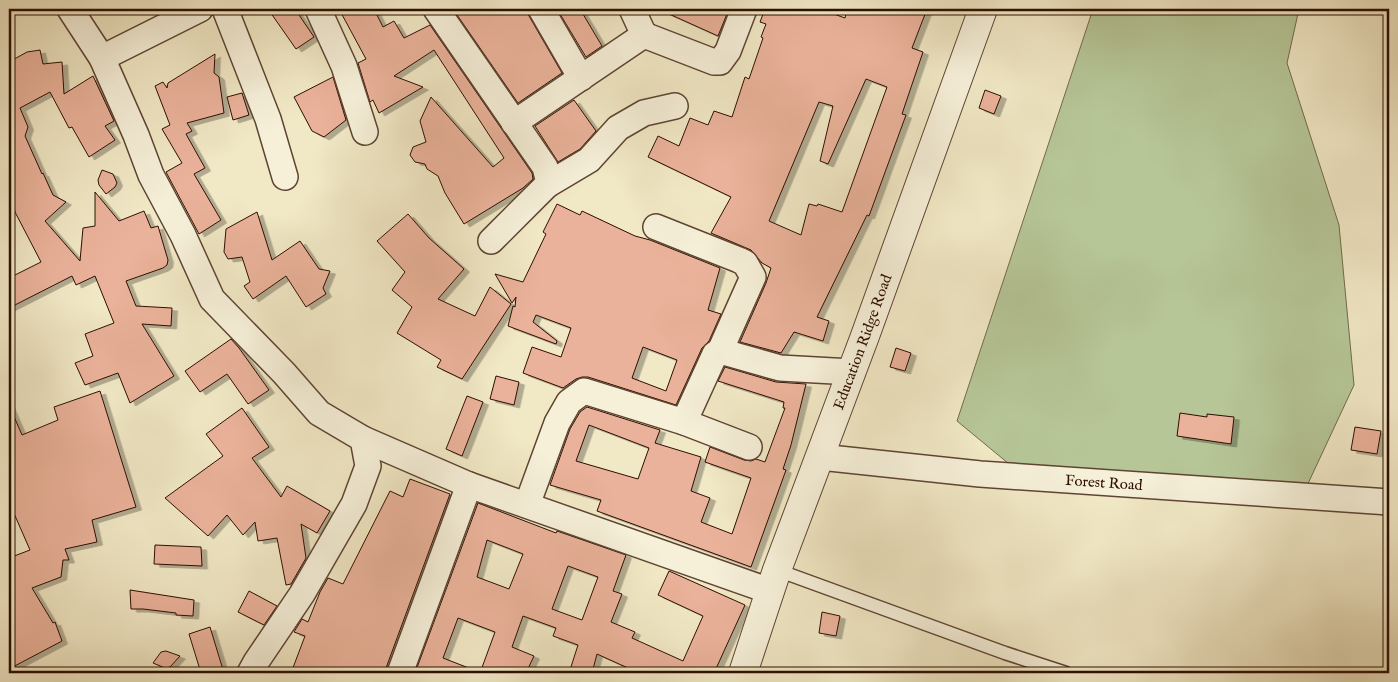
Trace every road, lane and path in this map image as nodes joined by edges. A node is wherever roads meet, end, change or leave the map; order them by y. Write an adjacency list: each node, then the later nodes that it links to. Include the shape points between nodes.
1 (70, 9): 11 (street)
2 (200, 9): 11 (street)
3 (225, 9): 16 (street, via 268,118)
4 (318, 9): 15 (street, via 344,66)
5 (436, 9): 14 (street)
6 (541, 9): 12 (street)
7 (632, 9): 10 (street)
8 (744, 9): 10 (street, via 728,52 720,62)
9 (982, 9): 21 (street, Education Ridge Road)
10 (644, 35): 12 (street)
11 (102, 58): 23 (street, via 136,134 150,175 183,235 212,299 319,413)
12 (581, 78): 14 (street)
13 (675, 106): 17 (street, via 644,113 618,128 589,160)
14 (514, 123): 17 (street, via 545,167)
15 (366, 132)
16 (285, 177)
17 (547, 185): 19 (street)
18 (656, 227): 20 (street, via 745,263 753,277)
19 (492, 242)
20 (720, 351): 21 (street, via 780,368); 22 (street, via 715,354)
21 (852, 372): 25 (street, Education Ridge Road)
22 (684, 422): 24 (street); 28 (street, via 584,391 569,402 557,423)
23 (363, 439): 26 (street); 30 (street, via 368,466 354,504 302,594)
24 (749, 447)
25 (820, 457): 27 (street, Forest Road, via 980,474); 29 (street, Education Ridge Road)
26 (469, 485): 28 (street); 31 (street)
27 (1389, 502)
28 (527, 506): 29 (street)
29 (773, 581): 32 (street, Education Ridge Road); 33 (lane)
30 (250, 673)
31 (400, 673)
32 (743, 673)
33 (1066, 673)

